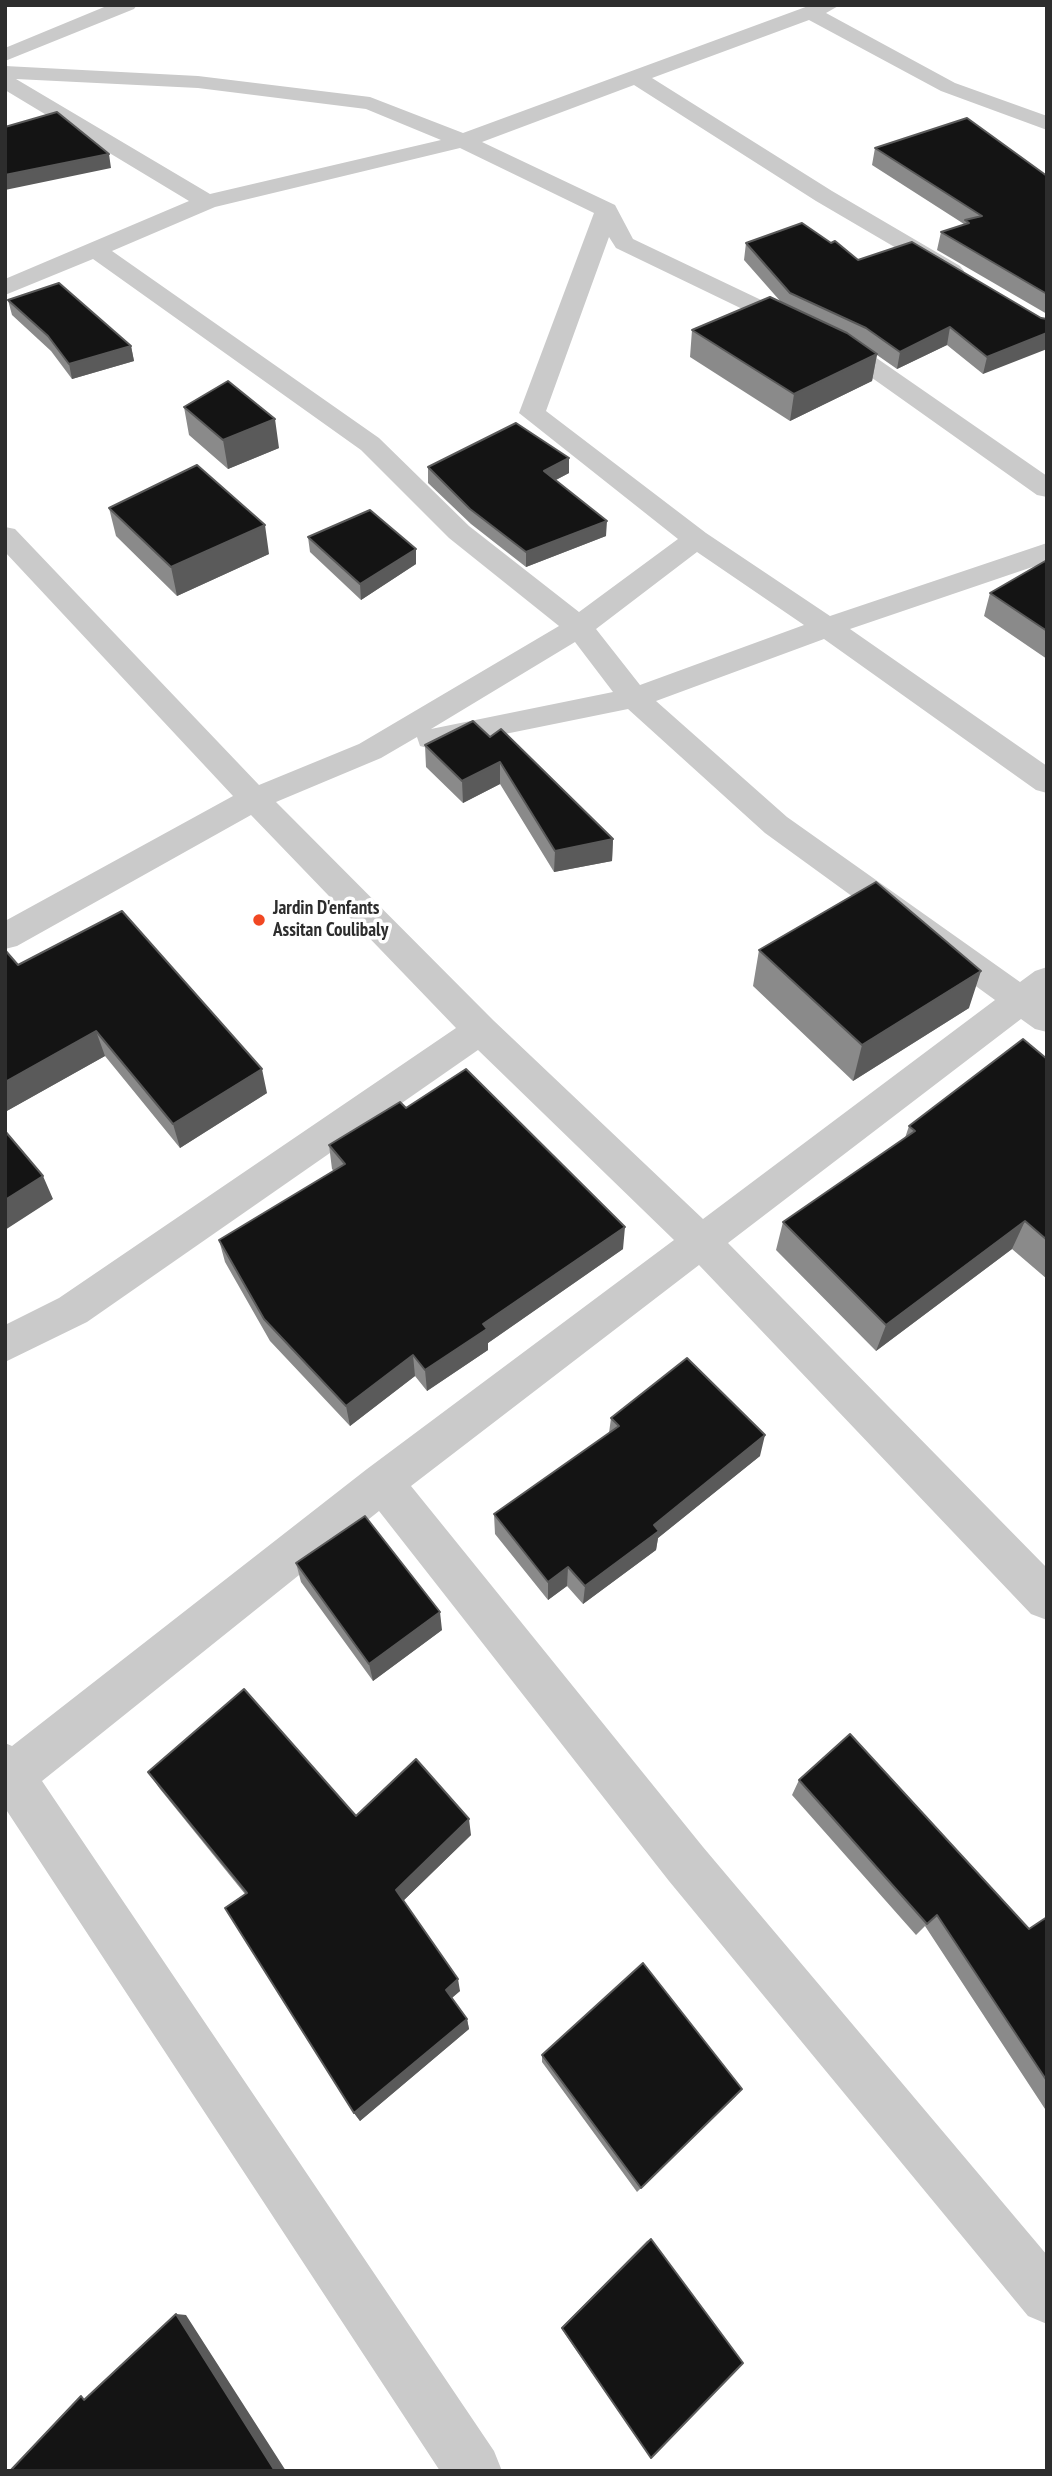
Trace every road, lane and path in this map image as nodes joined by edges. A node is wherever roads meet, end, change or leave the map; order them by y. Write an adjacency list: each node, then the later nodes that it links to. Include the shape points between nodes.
1 (127, 5): 3 (street)
2 (820, 9): 5 (street); 7 (street, via 948,87)
3 (5, 55)
4 (5, 72): 8 (street, via 198,82 370,103)
5 (636, 77): 8 (street); 12 (street)
6 (5, 81): 9 (street)
7 (1047, 124)
8 (463, 141): 9 (street); 10 (street)
9 (207, 202): 11 (street)
10 (607, 210): 14 (street, via 624,243 853,353); 16 (street, via 532,413)
11 (97, 251): 13 (street); 18 (street, via 370,444 459,532)
12 (975, 285)
13 (5, 288)
14 (1047, 489)
15 (5, 534): 23 (street)
16 (696, 539): 18 (street); 19 (street)
17 (1047, 552): 19 (street)
18 (579, 626): 20 (street); 21 (street)
19 (827, 627): 20 (street); 22 (street)
20 (634, 698): 21 (street); 25 (street, via 776,825)
21 (370, 751): 23 (street)
22 (1047, 782)
23 (254, 799): 24 (street); 26 (street)
24 (5, 937)
25 (1038, 999): 27 (street)
26 (480, 1030): 27 (street); 28 (street, via 72,1310)
27 (702, 1242): 29 (street); 30 (street)
28 (5, 1345)
29 (382, 1483): 31 (street); 32 (street, via 686,1864)
30 (1047, 1599)
31 (7, 1774): 33 (street)
32 (1047, 2297)
33 (474, 2471)

